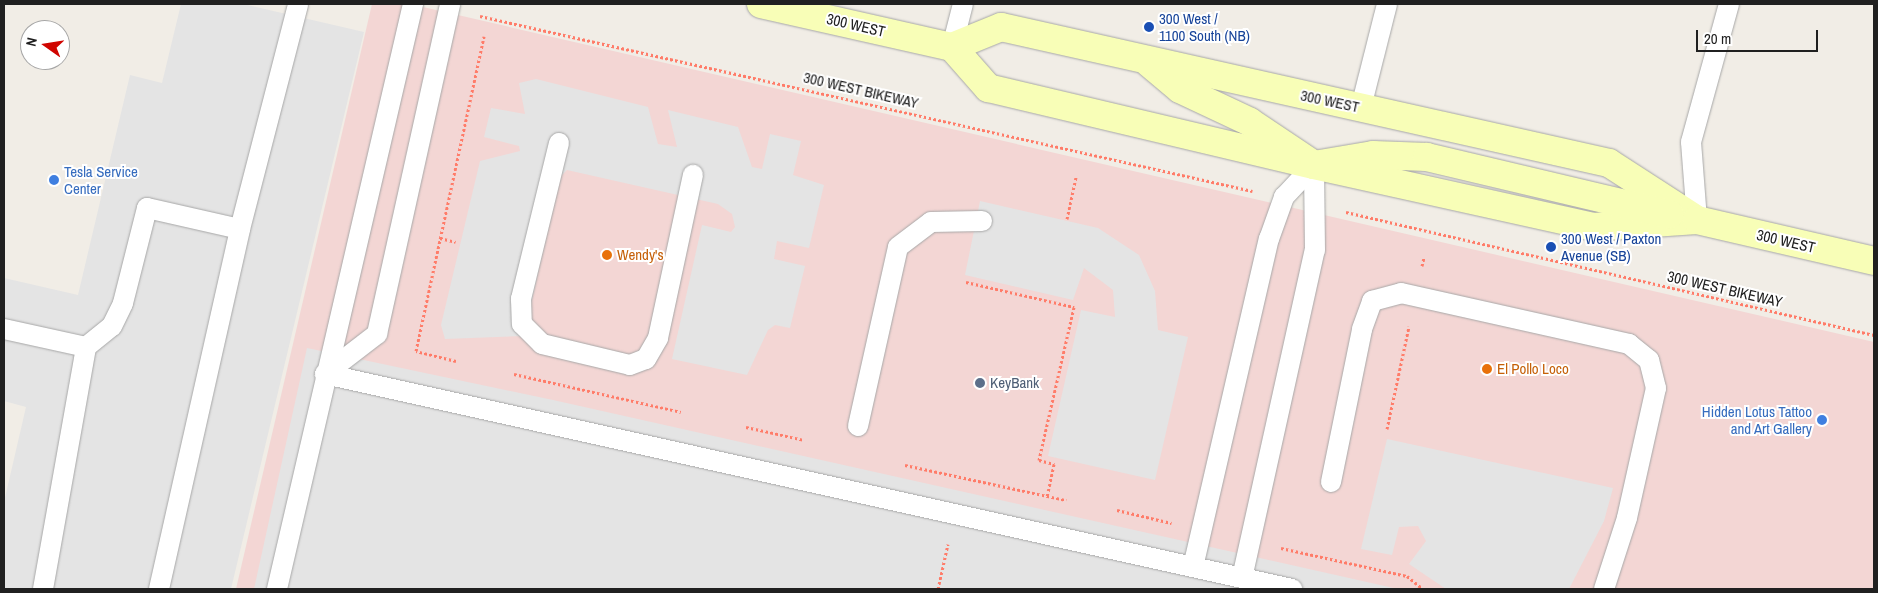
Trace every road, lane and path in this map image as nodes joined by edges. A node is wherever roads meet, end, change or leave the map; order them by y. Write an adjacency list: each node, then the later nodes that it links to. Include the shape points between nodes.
1 (298, 4): 22 (lane)
2 (413, 4): 33 (lane)
3 (450, 4): 33 (lane, via 377,334)
4 (761, 4): 10 (main road, 300 WEST)
5 (963, 4): 10 (lane)
6 (1387, 4): 12 (lane)
7 (1729, 4): 20 (lane, via 1690,142)
8 (474, 16): 17 (path, 300 WEST BIKEWAY)
9 (484, 36): 23 (path)
10 (952, 47): 11 (main road, 300 WEST, via 1001,27); 14 (main road, via 988,88)
11 (1144, 58): 12 (main road, 300 WEST, via 1226,80); 14 (main road, via 1180,89 1250,122)
12 (1360, 108): 20 (main road, 300 WEST, via 1609,163)
13 (559, 143): 15 (lane, via 521,299 522,324 542,344 621,363 630,365 646,359 658,338)
14 (1314, 165): 20 (main road, via 1373,154 1427,157); 46 (lane, via 1284,197 1270,239); 47 (lane, via 1315,250)
15 (693, 175)
16 (1076, 177): 19 (path)
17 (1242, 188)
18 (1367, 217): 30 (path, 300 WEST BIKEWAY)
19 (1067, 219)
20 (1697, 220): 26 (main road, 300 WEST)
21 (982, 221): 36 (lane, via 931,222 898,247)
22 (240, 230): 31 (lane, via 147,208 123,303 112,326); 49 (lane)
23 (440, 238): 24 (path); 32 (path, via 416,351)
24 (456, 242)
25 (1424, 257): 28 (path)
26 (1874, 261)
27 (966, 282): 42 (path, via 1074,307 1039,460 1054,464)
28 (1415, 296): 38 (path); 41 (lane, via 1401,293 1372,301 1362,329); 54 (lane, via 1629,344 1648,360 1656,388 1648,431)
29 (4, 329): 31 (lane)
30 (1874, 335)
31 (86, 347): 48 (lane)
32 (456, 361)
33 (325, 374): 46 (lane); 50 (lane)
34 (514, 374): 35 (path)
35 (681, 412)
36 (858, 426)
37 (746, 427): 39 (path)
38 (1387, 430)
39 (804, 440)
40 (905, 465): 42 (path)
41 (1330, 482)
42 (1047, 496): 43 (path)
43 (1066, 500)
44 (949, 538): 51 (path)
45 (1271, 546): 53 (path, via 1407,576)
46 (1193, 567): 47 (lane)
47 (1242, 578): 52 (lane)
48 (43, 589)
49 (159, 589)
50 (277, 589)
51 (938, 589)
52 (1292, 589)
53 (1423, 589)
54 (1604, 589)

